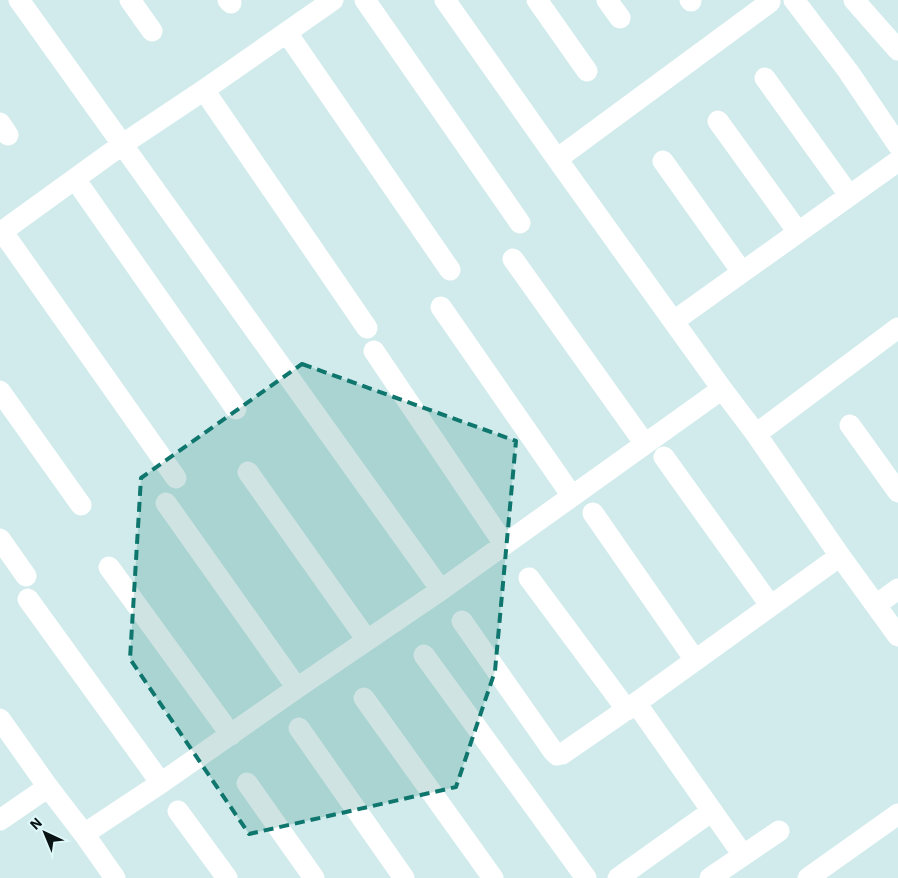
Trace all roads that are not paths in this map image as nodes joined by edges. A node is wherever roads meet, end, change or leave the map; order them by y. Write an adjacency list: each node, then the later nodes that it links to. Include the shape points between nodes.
1 (19, 0): 19 (street)
2 (130, 0): 12 (street)
3 (333, 0): 13 (street)
4 (365, 0): 26 (street)
5 (445, 0): 21 (street)
6 (537, 0): 15 (street)
7 (607, 0): 11 (street)
8 (794, 0): 20 (street, via 848,71)
9 (854, 0): 14 (street)
10 (770, 2): 21 (street)
11 (620, 18)
12 (152, 31)
13 (287, 32): 17 (street); 30 (street)
14 (898, 50)
15 (588, 71)
16 (765, 78): 25 (street)
17 (204, 90): 19 (street); 34 (street)
18 (718, 121): 28 (street)
19 (124, 144): 24 (street); 57 (street)
20 (898, 146)
21 (556, 160): 33 (street)
22 (663, 161): 31 (street)
23 (898, 161): 25 (street)
24 (75, 179): 27 (street); 39 (street)
25 (849, 195): 28 (street)
26 (520, 222)
27 (1, 232): 45 (street)
28 (798, 232): 31 (street)
29 (513, 259): 42 (street)
30 (450, 270)
31 (742, 272): 33 (street)
32 (441, 307): 47 (street)
33 (674, 321): 37 (street)
34 (368, 328)
35 (898, 328): 41 (street)
36 (374, 351): 52 (street)
37 (722, 389): 41 (street); 42 (street)
38 (0, 392): 49 (street)
39 (236, 409)
40 (850, 425): 46 (street)
41 (756, 434): 53 (street)
42 (645, 444): 47 (street)
43 (664, 457): 60 (street)
44 (248, 472): 64 (street)
45 (176, 478)
46 (898, 492)
47 (572, 496): 52 (street)
48 (166, 503): 67 (street)
49 (81, 505)
50 (593, 513): 66 (street)
51 (0, 539): 55 (street)
52 (504, 544): 57 (street)
53 (840, 556): 60 (street); 61 (street)
54 (109, 567): 72 (street)
55 (26, 576)
56 (529, 578): 69 (street)
57 (441, 590): 64 (street)
58 (898, 590): 61 (street)
59 (28, 599): 73 (street)
60 (770, 605): 66 (street)
61 (876, 605): 63 (street)
62 (462, 621): 69 (street, via 557,755)
63 (898, 636)
64 (367, 640): 67 (street)
65 (424, 655): 89 (street)
66 (695, 660): 69 (street)
67 (297, 688): 72 (street)
68 (364, 698): 88 (street)
69 (631, 706): 77 (street)
70 (0, 719): 75 (street)
71 (299, 728): 87 (street)
72 (231, 735): 73 (street)
73 (161, 783): 81 (street)
74 (247, 783): 86 (street)
75 (48, 787): 79 (street); 81 (street)
76 (178, 811): 85 (street)
77 (712, 811): 82 (street); 90 (street)
78 (898, 814): 83 (street)
79 (0, 820)
80 (778, 832): 82 (street)
81 (84, 834): 84 (street)
82 (743, 856): 91 (street)
83 (817, 875)
84 (115, 878)
85 (227, 878)
86 (314, 878)
87 (404, 878)
88 (493, 878)
89 (586, 878)
90 (618, 878)
91 (710, 878)

